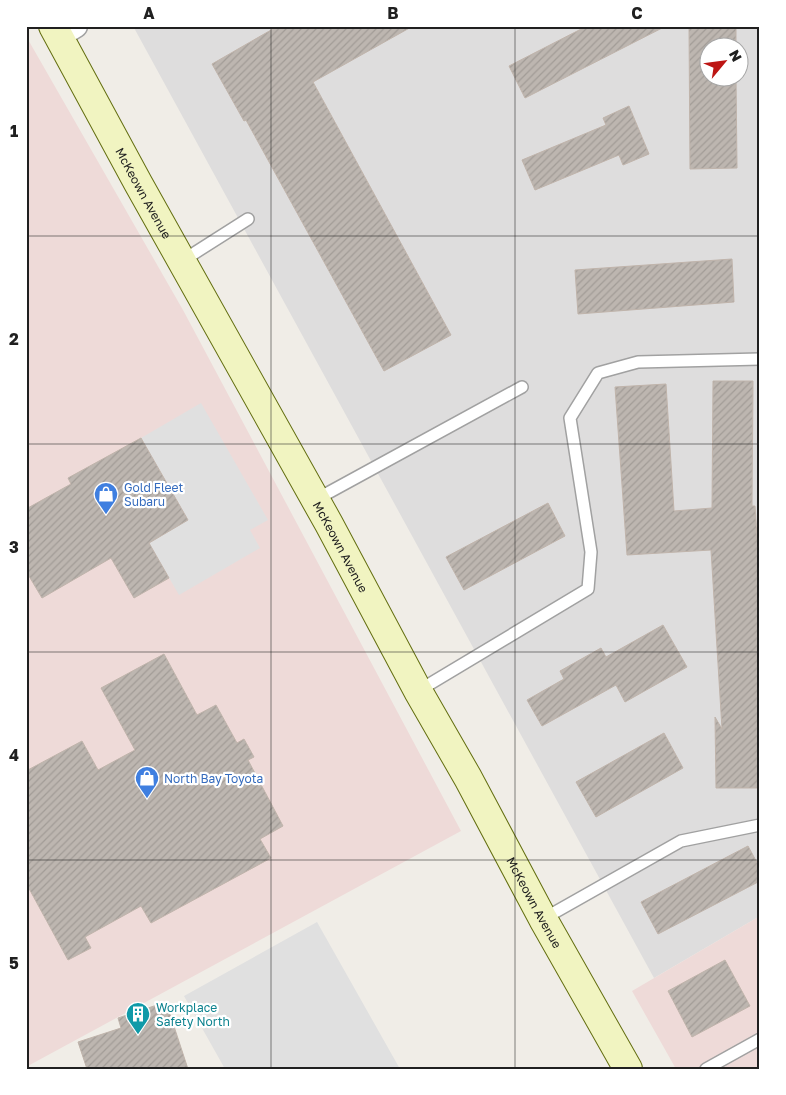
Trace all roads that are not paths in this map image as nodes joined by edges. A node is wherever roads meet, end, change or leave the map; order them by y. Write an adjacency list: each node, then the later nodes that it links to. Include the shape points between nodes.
1 (62, 30): 3 (street, McKeown Avenue, via 138,183)
2 (248, 219): 3 (lane)
3 (182, 261): 6 (street, McKeown Avenue)
4 (760, 359): 7 (lane, via 638,362 598,373 570,418 591,552 588,589)
5 (522, 387): 6 (lane)
6 (315, 500): 7 (street, McKeown Avenue)
7 (418, 691): 9 (street, McKeown Avenue)
8 (760, 825): 9 (lane, via 681,841)
9 (543, 919): 11 (street, McKeown Avenue)
10 (760, 1038): 12 (lane)
11 (628, 1069)
12 (706, 1069)

